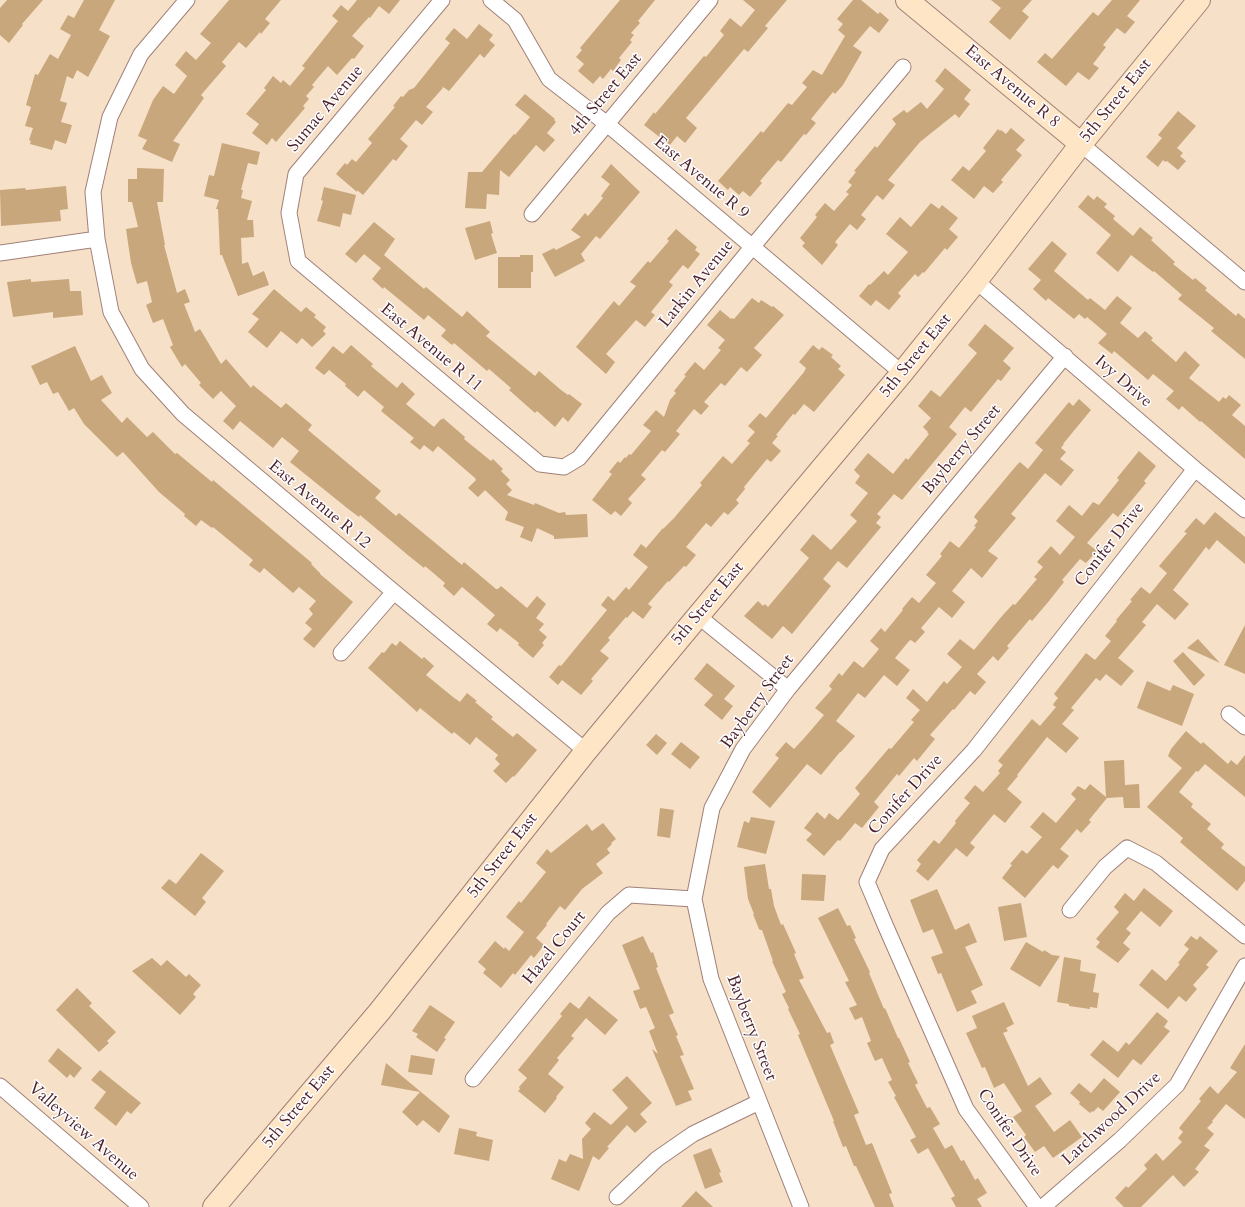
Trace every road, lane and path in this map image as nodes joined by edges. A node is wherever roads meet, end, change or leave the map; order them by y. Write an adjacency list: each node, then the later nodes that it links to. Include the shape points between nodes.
1 (187, 0): 11 (street, East Avenue R 12, via 141,54 110,118 93,192)
2 (442, 0): 14 (street, Sumac Avenue, via 296,174 289,213)
3 (491, 0): 8 (street, East Avenue R 9, via 515,20 549,79)
4 (710, 0): 8 (street, 4th Street East)
5 (907, 0): 9 (street, East Avenue R 8)
6 (1199, 0): 9 (street, 5th Street East)
7 (903, 67): 12 (street, Larkin Avenue)
8 (607, 124): 10 (street, 4th Street East); 12 (street, East Avenue R 9)
9 (1081, 144): 15 (street, 5th Street East); 16 (street, East Avenue R 8)
10 (532, 214)
11 (97, 239): 13 (street); 22 (street, East Avenue R 12, via 111,312 142,369 183,414)
12 (753, 246): 18 (street, East Avenue R 9); 19 (street, Larkin Avenue, via 579,458 564,467)
13 (0, 253)
14 (298, 261): 19 (street, East Avenue R 11)
15 (976, 282): 17 (street, Ivy Drive); 18 (street, 5th Street East)
16 (1245, 282)
17 (1065, 356): 20 (street, Ivy Drive); 25 (street, Bayberry Street)
18 (902, 373): 23 (street, 5th Street East)
19 (540, 464)
20 (1195, 469): 21 (street, Ivy Drive); 40 (street, Conifer Drive, via 974,750 882,849 867,882 966,1109)
21 (1245, 510)
22 (394, 592): 24 (street); 28 (street, East Avenue R 12)
23 (698, 616): 25 (street); 28 (street, 5th Street East)
24 (341, 653)
25 (788, 689): 29 (street, Bayberry Street, via 743,749 712,808)
26 (1229, 714): 27 (street)
27 (1245, 727)
28 (586, 752): 38 (street, 5th Street East, via 380,1011)
29 (694, 899): 33 (street, Hazel Court, via 629,895 608,912); 35 (street, Bayberry Street, via 711,979)
30 (1070, 910): 31 (street, via 1105,867 1127,848 1156,863)
31 (1245, 936)
32 (1245, 966): 41 (street, Larchwood Drive, via 1177,1085 1120,1140)
33 (473, 1079)
34 (0, 1086): 37 (street, Valleyview Avenue)
35 (759, 1102): 36 (street, via 693,1134 657,1159); 39 (street, Bayberry Street)
36 (617, 1197)
37 (141, 1207)
38 (214, 1207)
39 (801, 1207)
40 (1037, 1207)
41 (1042, 1207)

